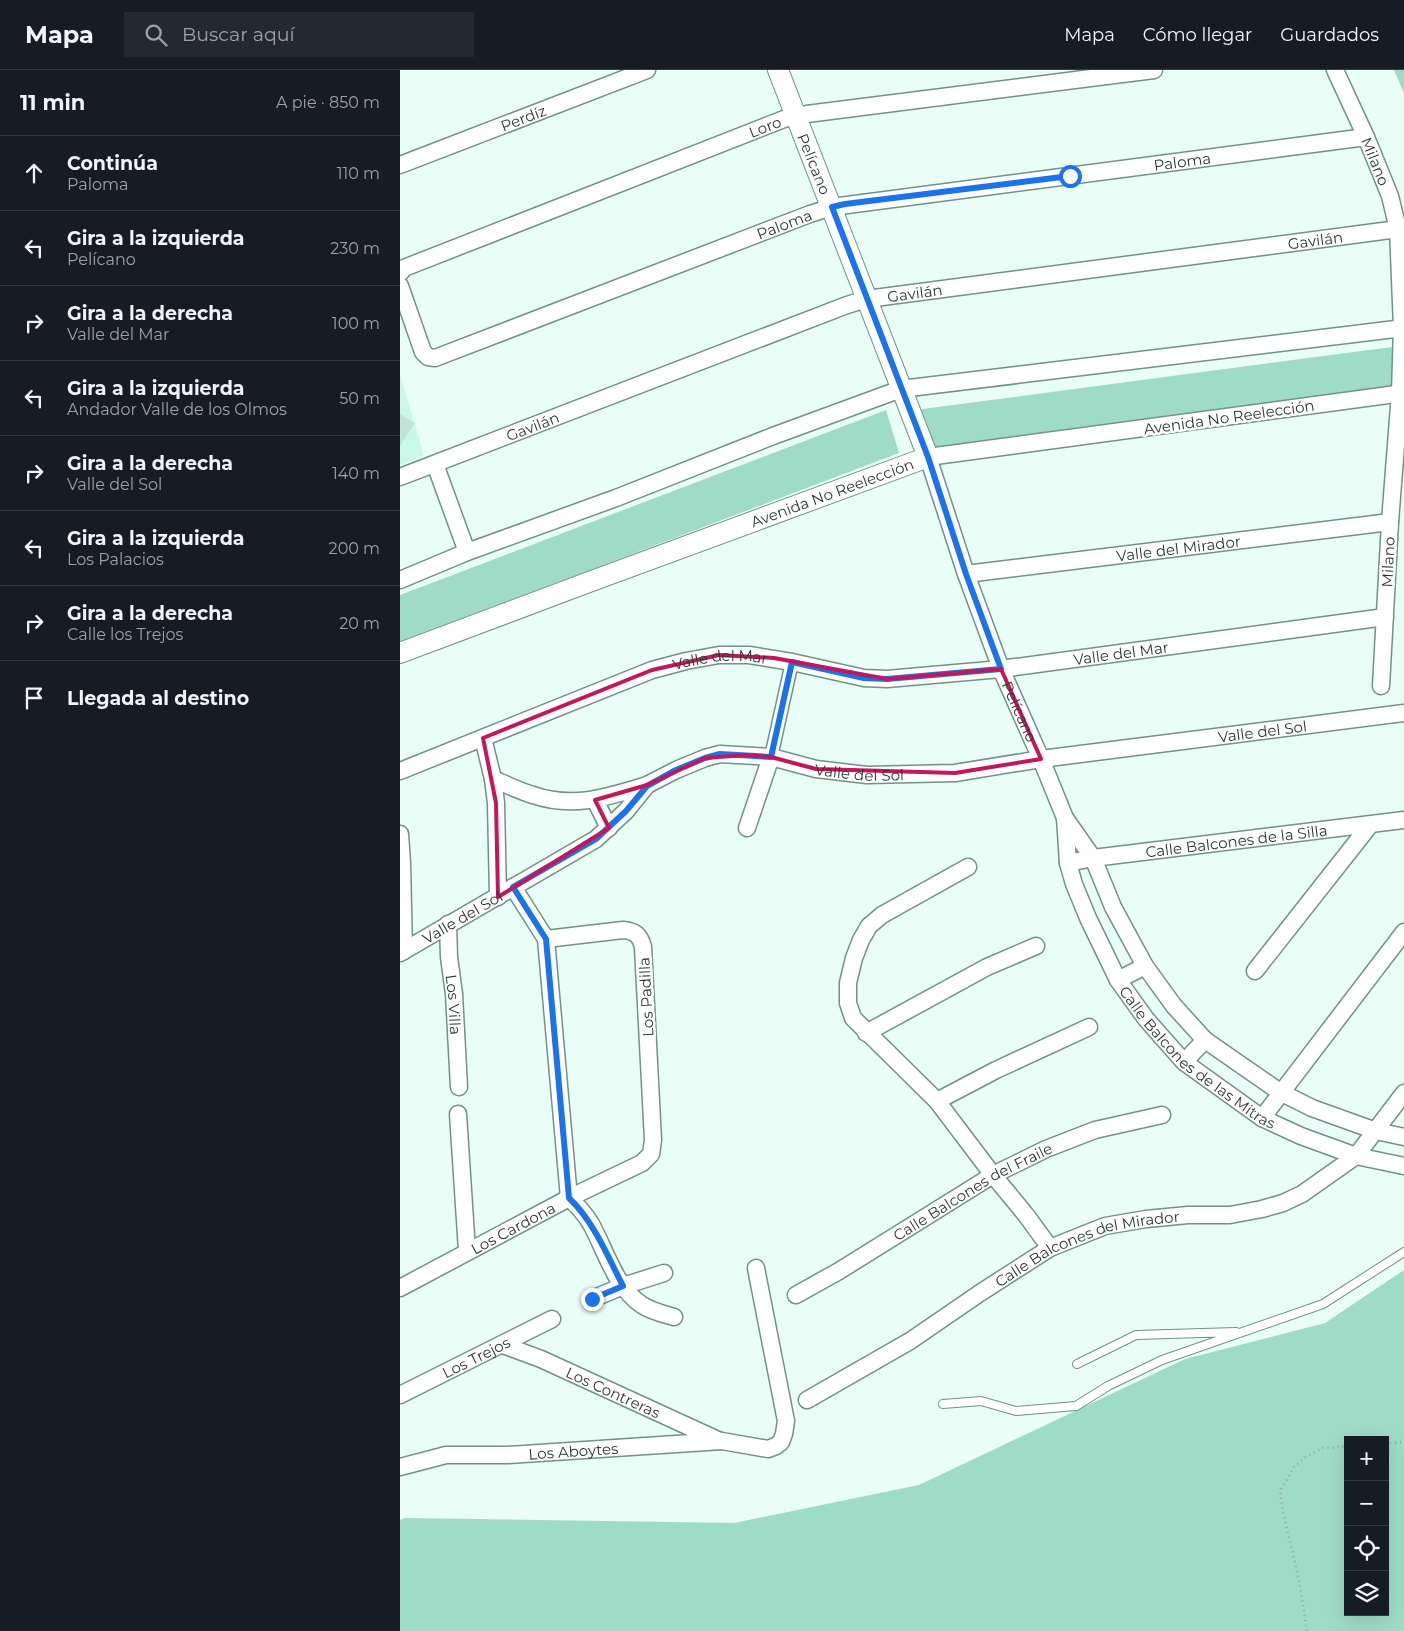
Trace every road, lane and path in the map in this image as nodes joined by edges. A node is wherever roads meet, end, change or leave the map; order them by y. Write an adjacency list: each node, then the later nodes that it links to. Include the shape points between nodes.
1 (647, 70): 7 (street, Perdíz)
2 (778, 70): 5 (street, Pelícano)
3 (1154, 70): 5 (street, Loro)
4 (1335, 70): 6 (street, Milano)
5 (795, 116): 8 (street, Pelícano); 10 (street, Loro, via 404,268)
6 (1366, 137): 8 (street, Paloma); 9 (street, Milano, via 1390,196)
7 (400, 165)
8 (832, 207): 11 (street, Paloma, via 435,358 423,352); 12 (street, Pelícano)
9 (1398, 229): 12 (street, Gavilán); 13 (street, Milano)
10 (400, 273)
11 (400, 286)
12 (868, 299): 14 (street, Pelícano); 17 (street, Gavilán)
13 (1403, 328): 14 (street); 15 (street, Milano)
14 (901, 389): 16 (street, Pelícano); 20 (street)
15 (1402, 393): 16 (street, Avenida No Reelección); 19 (street, Milano)
16 (928, 457): 21 (street, Pelícano); 24 (street, Avenida No Reelección)
17 (436, 464): 18 (street, Gavilán); 20 (street)
18 (400, 477)
19 (1390, 522): 21 (street, Valle del Mirador); 23 (street, Milano)
20 (467, 552): 22 (street)
21 (966, 574): 26 (street, Pelícano)
22 (400, 580)
23 (1385, 617): 26 (street, Valle del Mar); 27 (street, Milano)
24 (400, 653)
25 (792, 662): 26 (street, Valle del Mar, via 864,678 887,679); 29 (street, Valle del Mar, via 742,655 686,661 652,670); 30 (street)
26 (1001, 669): 31 (street, Pelícano)
27 (1381, 686)
28 (1404, 713): 31 (street, Valle del Sol)
29 (484, 738): 32 (street, Valle del Mar); 33 (street)
30 (771, 757): 31 (street, Valle del Sol, via 816,769 868,775 955,773); 34 (street, Valle del Sol, via 720,754 676,770); 40 (street)
31 (1041, 759): 36 (street, Pelícano)
32 (400, 771)
33 (493, 779): 35 (street, via 533,796 555,801); 46 (street)
34 (647, 786): 35 (street); 39 (street, Valle del Sol)
35 (595, 800): 39 (street)
36 (1065, 818): 42 (street, Pelícano); 43 (street, Pelícano)
37 (1404, 820): 38 (street, Calle Balcones de la Silla)
38 (1370, 825): 42 (street, Calle Balcones de la Silla); 55 (street)
39 (609, 828): 45 (street, Valle del Sol, via 596,839)
40 (747, 828)
41 (400, 834): 53 (street)
42 (1093, 858): 43 (street, Calle Balcones de la Silla); 47 (street, Calle Balcones de las Mitras)
43 (1068, 863): 48 (street, Calle Balcones de las Mitras)
44 (968, 867): 58 (street, via 882,915 860,940 848,983 848,1003 853,1018)
45 (513, 887): 46 (street, Valle del Sol); 51 (street)
46 (498, 897): 49 (street, Valle del Sol)
47 (1113, 906): 48 (street); 54 (street, Calle Balcones de las Mitras)
48 (1088, 918): 56 (street, Calle Balcones de las Mitras)
49 (448, 924): 53 (street, Valle del Sol); 61 (street, Los Villa)
50 (1404, 932): 62 (street)
51 (546, 939): 70 (street, Los Padilla, via 623,930 636,933 641,938 653,1140); 74 (street)
52 (1036, 946): 58 (street, via 988,967)
53 (402, 952)
54 (1145, 966): 56 (street); 59 (street, Calle Balcones de las Mitras, via 1174,1006)
55 (1255, 971)
56 (1118, 980): 60 (street, Calle Balcones de las Mitras, via 1146,1019)
57 (1089, 1027): 64 (street)
58 (866, 1033): 64 (street)
59 (1205, 1040): 60 (street); 62 (street, Calle Balcones de las Mitras)
60 (1184, 1062): 67 (street, Calle Balcones de las Mitras)
61 (459, 1087)
62 (1280, 1092): 67 (street); 68 (street, Calle Balcones de las Mitras, via 1312,1108)
63 (1404, 1093): 68 (street, Calle Balcones del Mirador)
64 (937, 1101): 73 (street)
65 (458, 1114): 76 (street)
66 (1162, 1115): 73 (street, Calle Balcones del Fraile, via 1096,1130 1046,1149)
67 (1262, 1118): 71 (street, Calle Balcones de las Mitras)
68 (1376, 1131): 69 (street, Calle Balcones de las Mitras); 71 (street, Calle Balcones del Mirador)
69 (1404, 1137)
70 (651, 1154): 74 (street, Los Cardona, via 642,1163)
71 (1356, 1156): 72 (street, Calle Balcones de las Mitras); 75 (street, Calle Balcones del Mirador, via 1302,1194 1283,1203 1230,1215 1188,1215 1105,1226)
72 (1404, 1166)
73 (993, 1175): 75 (street); 82 (street, Calle Balcones del Fraile)
74 (569, 1198): 76 (street, Los Cardona); 80 (street, via 591,1224)
75 (1050, 1248): 90 (street, Calle Balcones del Mirador, via 910,1341)
76 (467, 1251): 81 (street, Los Cardona)
77 (1404, 1252): 86 (lane, via 1322,1304)
78 (756, 1268): 92 (street, Los Aboytes, via 786,1421 784,1434 781,1442 768,1450)
79 (664, 1273): 80 (street)
80 (623, 1286): 83 (street); 84 (street, via 642,1305)
81 (400, 1288)
82 (796, 1295)
83 (592, 1299)
84 (674, 1317)
85 (552, 1319): 87 (street, Los Trejos)
86 (1245, 1331): 88 (lane, via 1136,1336); 91 (lane, via 1162,1360 1108,1386 1076,1406 1016,1411 982,1401)
87 (503, 1345): 89 (street, Los Trejos); 92 (street, Los Contreras, via 549,1362)
88 (1077, 1364)
89 (400, 1395)
90 (807, 1400)
91 (943, 1404)
92 (722, 1442): 96 (street, Los Aboytes, via 508,1455 446,1455)
93 (1404, 1442): 94 (path)
94 (1389, 1444)
95 (1344, 1446): 97 (path, via 1323,1448 1307,1456 1294,1467 1280,1490)
96 (400, 1467)
97 (1307, 1631)

